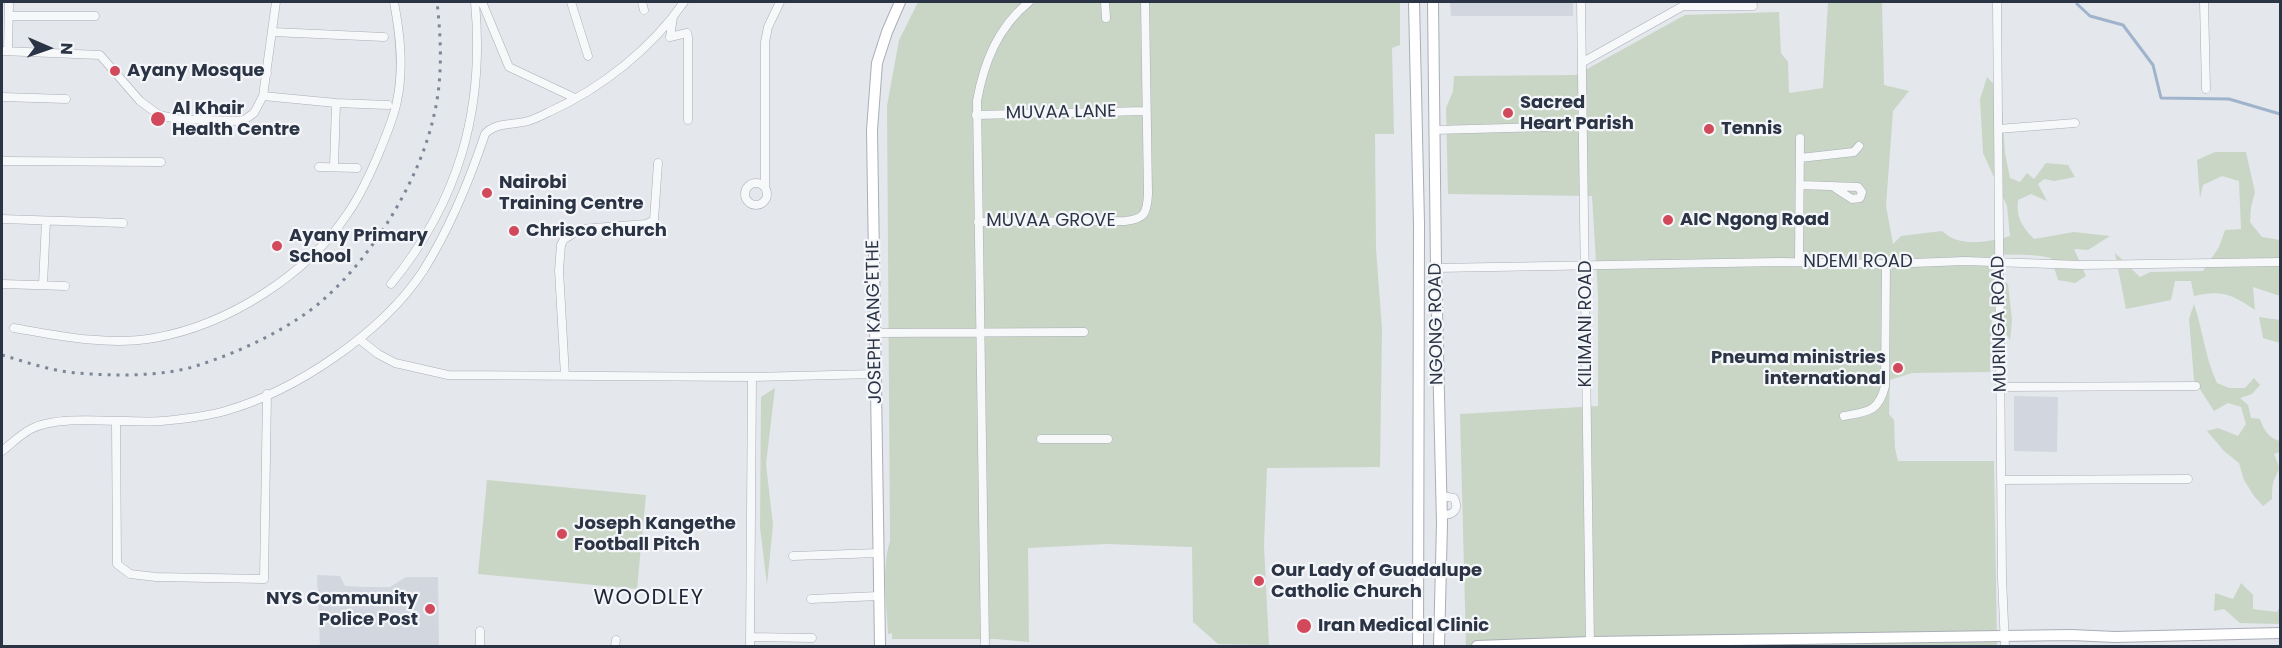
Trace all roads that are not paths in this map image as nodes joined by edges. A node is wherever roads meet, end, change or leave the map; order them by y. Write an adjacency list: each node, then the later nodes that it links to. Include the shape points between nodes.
1 (276, 2): 22 (street)
2 (394, 2): 69 (street, via 401,61 397,101 386,136 348,214 287,278 228,312 193,328 156,338 98,340)
3 (475, 2): 67 (street, via 478,73 468,135 437,216)
4 (482, 2): 32 (street, via 509,67)
5 (571, 2): 25 (street)
6 (684, 2): 20 (street)
7 (780, 2): 54 (street, via 765,42)
8 (900, 2): 71 (street, JOSEPH KANG'ETHE, via 880,50 874,84)
9 (1029, 2): 37 (street, MUVAA GROVE, via 1002,32 990,53 980,81)
10 (1105, 2): 21 (street)
11 (1144, 2): 36 (street, MUVAA GROVE)
12 (1413, 2): 103 (street, NGONG ROAD, via 1419,213)
13 (1433, 2): 42 (street, NGONG ROAD)
14 (1581, 2): 26 (street, KILIMANI ROAD)
15 (1997, 2): 41 (street, MURINGA ROAD)
16 (2204, 2): 29 (street)
17 (1753, 6): 26 (street, via 1683,6)
18 (7, 9): 19 (street); 24 (street)
19 (94, 16)
20 (673, 16): 32 (street, via 619,69); 38 (street, via 670,37 687,33 688,37)
21 (1106, 18)
22 (273, 32): 23 (street); 28 (street)
23 (384, 37)
24 (5, 51): 30 (street, via 100,55 140,101 159,115 177,119 244,120 259,108)
25 (588, 56)
26 (1583, 62): 40 (street, KILIMANI ROAD)
27 (193, 70): 28 (street)
28 (267, 73): 30 (street)
29 (2206, 89)
30 (263, 96): 34 (street)
31 (2, 97): 33 (street)
32 (575, 98): 73 (street, via 529,121 489,130 458,206 422,272)
33 (66, 99)
34 (336, 104): 35 (street); 50 (street)
35 (388, 105)
36 (1146, 111): 37 (street, MUVAA LANE); 57 (street, MUVAA GROVE, via 1148,204 1138,220)
37 (976, 115): 57 (street, MUVAA GROVE)
38 (688, 120)
39 (2075, 123): 41 (street)
40 (1584, 126): 42 (street); 63 (street, KILIMANI ROAD)
41 (1998, 129): 60 (street, MURINGA ROAD)
42 (1434, 130): 64 (street, NGONG ROAD)
43 (1800, 138): 45 (street)
44 (1859, 146): 45 (street, via 1854,152)
45 (1800, 158): 52 (street)
46 (2, 160): 47 (street)
47 (160, 162)
48 (658, 163): 75 (street, via 654,220 647,224 581,229 564,238 559,270)
49 (319, 167): 50 (street)
50 (334, 167): 51 (street)
51 (357, 168)
52 (1800, 185): 53 (street); 59 (street)
53 (1832, 186)
54 (765, 187)
55 (2, 219): 56 (street)
56 (46, 221): 58 (street); 66 (street)
57 (978, 222): 72 (street)
58 (123, 223)
59 (1799, 262): 62 (street, NDEMI ROAD); 63 (street, NDEMI ROAD)
60 (2000, 262): 61 (street, NDEMI ROAD); 62 (street, NDEMI ROAD); 78 (street, MURINGA ROAD)
61 (2280, 262)
62 (1886, 264): 80 (street, via 1882,397 1869,411)
63 (1586, 266): 64 (street, NDEMI ROAD); 98 (street, KILIMANI ROAD)
64 (1436, 268): 87 (street, NGONG ROAD)
65 (3, 284): 66 (street)
66 (43, 284): 68 (street)
67 (391, 285)
68 (65, 286)
69 (14, 328)
70 (1084, 332): 72 (street)
71 (874, 333): 72 (street); 74 (street, JOSEPH KANG'ETHE)
72 (980, 333): 102 (street)
73 (359, 339): 75 (street, via 395,363 430,372); 79 (street, via 314,371)
74 (875, 374): 76 (street); 89 (street, JOSEPH KANG'ETHE)
75 (565, 376): 76 (street)
76 (752, 377): 95 (street)
77 (2196, 386): 78 (street)
78 (2001, 387): 86 (street, MURINGA ROAD)
79 (267, 394): 81 (street, via 206,415); 81 (street, via 264,579 156,577 121,569 117,564)
80 (1844, 416)
81 (116, 423): 84 (street, via 46,424 31,429)
82 (1041, 439): 83 (street)
83 (1108, 439)
84 (2, 451)
85 (2188, 479): 86 (street)
86 (2001, 480): 97 (street, MURINGA ROAD)
87 (1441, 496): 88 (street, NGONG ROAD); 88 (street, via 1454,498 1457,506 1450,515)
88 (1442, 515): 104 (street, NGONG ROAD)
89 (878, 553): 90 (street); 91 (street, JOSEPH KANG'ETHE)
90 (793, 556)
91 (878, 596): 92 (street); 101 (street, JOSEPH KANG'ETHE)
92 (811, 600)
93 (480, 631): 99 (street)
94 (2280, 633): 97 (street)
95 (750, 637): 96 (street); 100 (street)
96 (812, 638)
97 (2005, 641): 98 (street)
98 (1590, 644): 105 (street)
99 (480, 646)
100 (750, 646)
101 (880, 646)
102 (986, 646)
103 (1418, 646)
104 (1439, 646)
105 (1477, 646)

